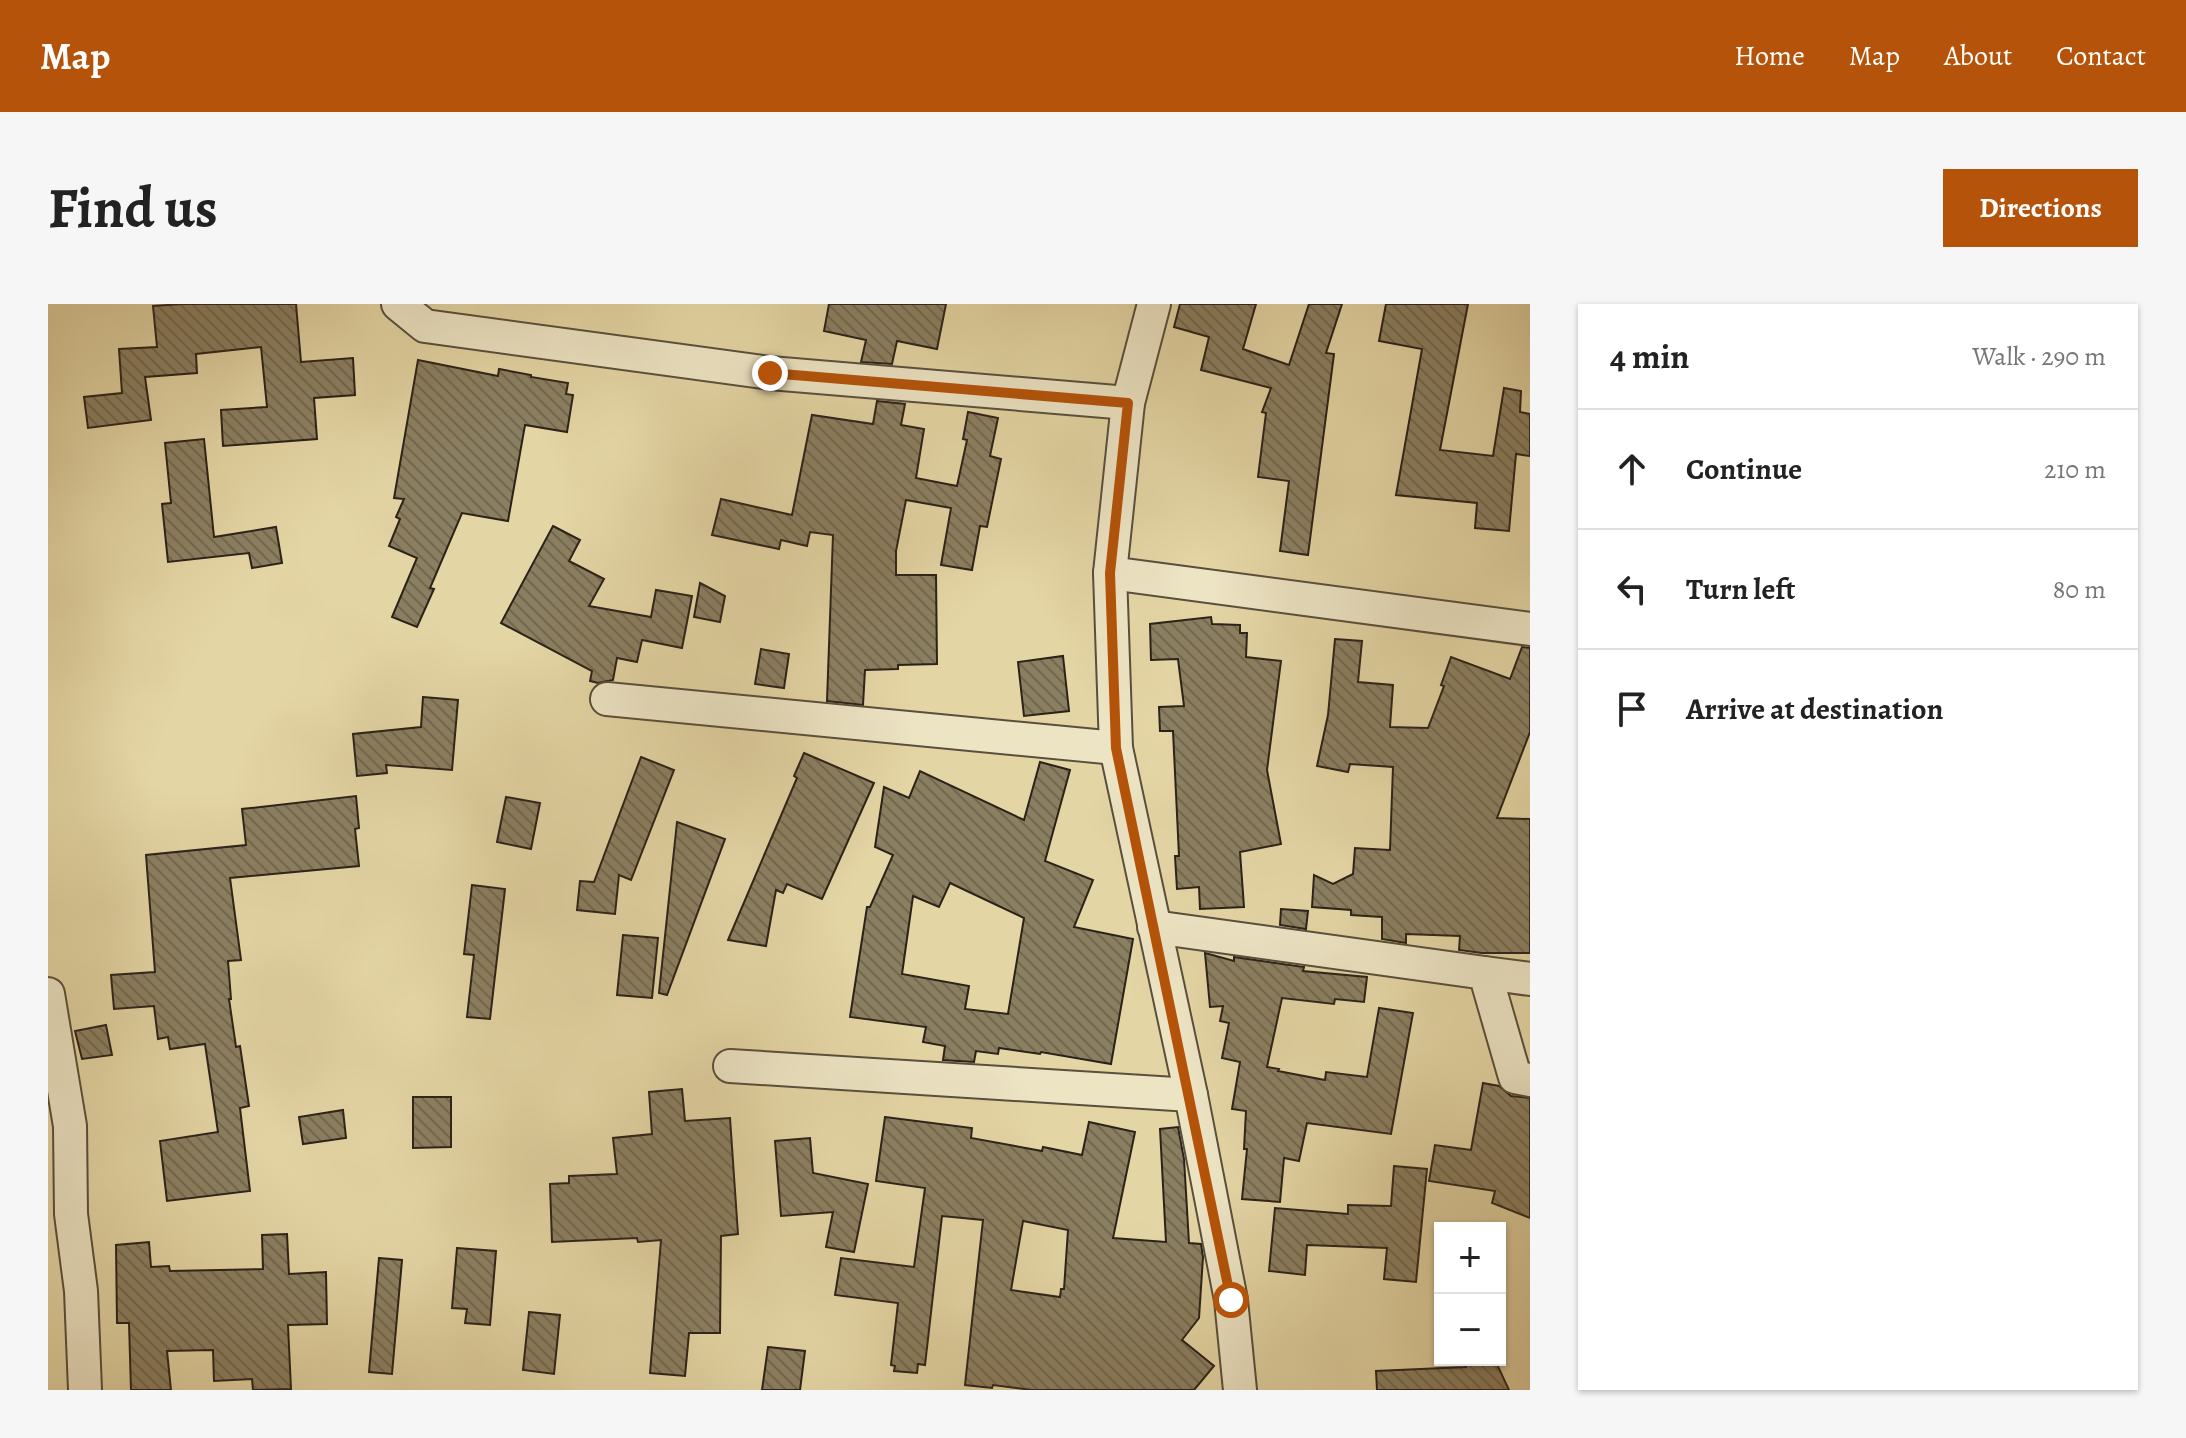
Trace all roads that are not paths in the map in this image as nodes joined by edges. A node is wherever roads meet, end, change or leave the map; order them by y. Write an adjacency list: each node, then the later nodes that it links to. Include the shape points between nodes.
1 (398, 304): 3 (street, via 425,326 770,373)
2 (1154, 304): 3 (street)
3 (1128, 403): 4 (street)
4 (1110, 573): 5 (street); 7 (street)
5 (1530, 629)
6 (607, 699): 7 (street)
7 (1116, 748): 8 (street)
8 (1154, 927): 9 (street); 14 (street)
9 (1485, 973): 10 (street); 13 (street, via 1515,1077)
10 (1530, 979)
11 (48, 994): 15 (street, via 70,1126)
12 (730, 1066): 14 (street)
13 (1530, 1080)
14 (1191, 1095): 16 (street, via 1231,1300)
15 (85, 1390)
16 (1240, 1390)

